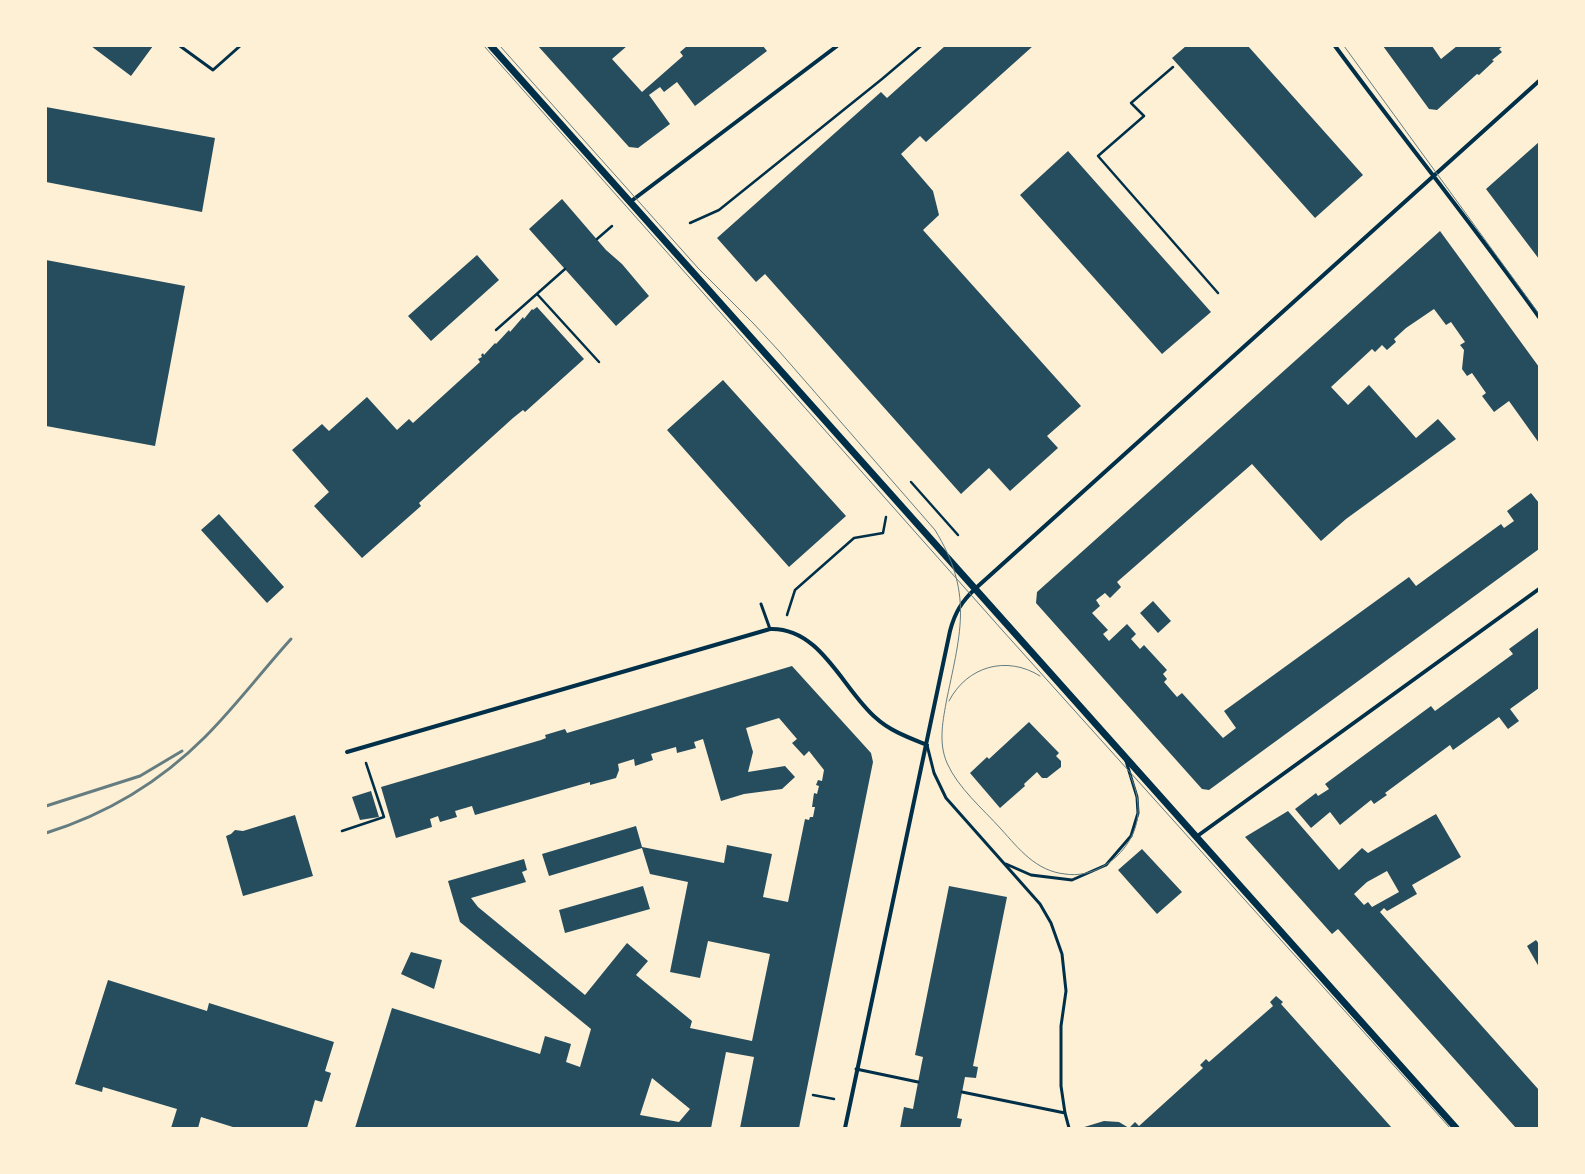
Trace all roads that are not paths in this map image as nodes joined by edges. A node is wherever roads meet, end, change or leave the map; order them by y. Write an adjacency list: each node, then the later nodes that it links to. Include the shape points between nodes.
1 (180, 46): 2 (lane, via 213,70)
2 (240, 46)
3 (491, 46): 8 (street)
4 (837, 46): 8 (street)
5 (1335, 46): 7 (street)
6 (1539, 81): 7 (street)
7 (1433, 176): 9 (street, via 1481,236); 10 (street)
8 (630, 202): 10 (street)
9 (1539, 317)
10 (976, 588): 14 (street, via 955,614); 16 (street)
11 (1539, 589): 17 (street)
12 (760, 604): 13 (lane)
13 (770, 629): 14 (street, via 782,629 799,634 813,644 876,718 896,731); 15 (street)
14 (927, 745): 18 (lane, via 934,773 946,798); 19 (street)
15 (347, 752)
16 (1125, 758): 17 (street); 18 (lane, via 1137,797 1138,813 1131,836 1106,865 1072,880 1031,875)
17 (1196, 838): 25 (street)
18 (1004, 863): 22 (lane, via 1040,904 1051,923 1062,954 1066,991 1061,1026 1061,1086)
19 (856, 1069): 20 (lane); 23 (street)
20 (918, 1082)
21 (962, 1092): 22 (lane)
22 (1065, 1113): 24 (lane)
23 (845, 1128)
24 (1069, 1128)
25 (1456, 1128)

